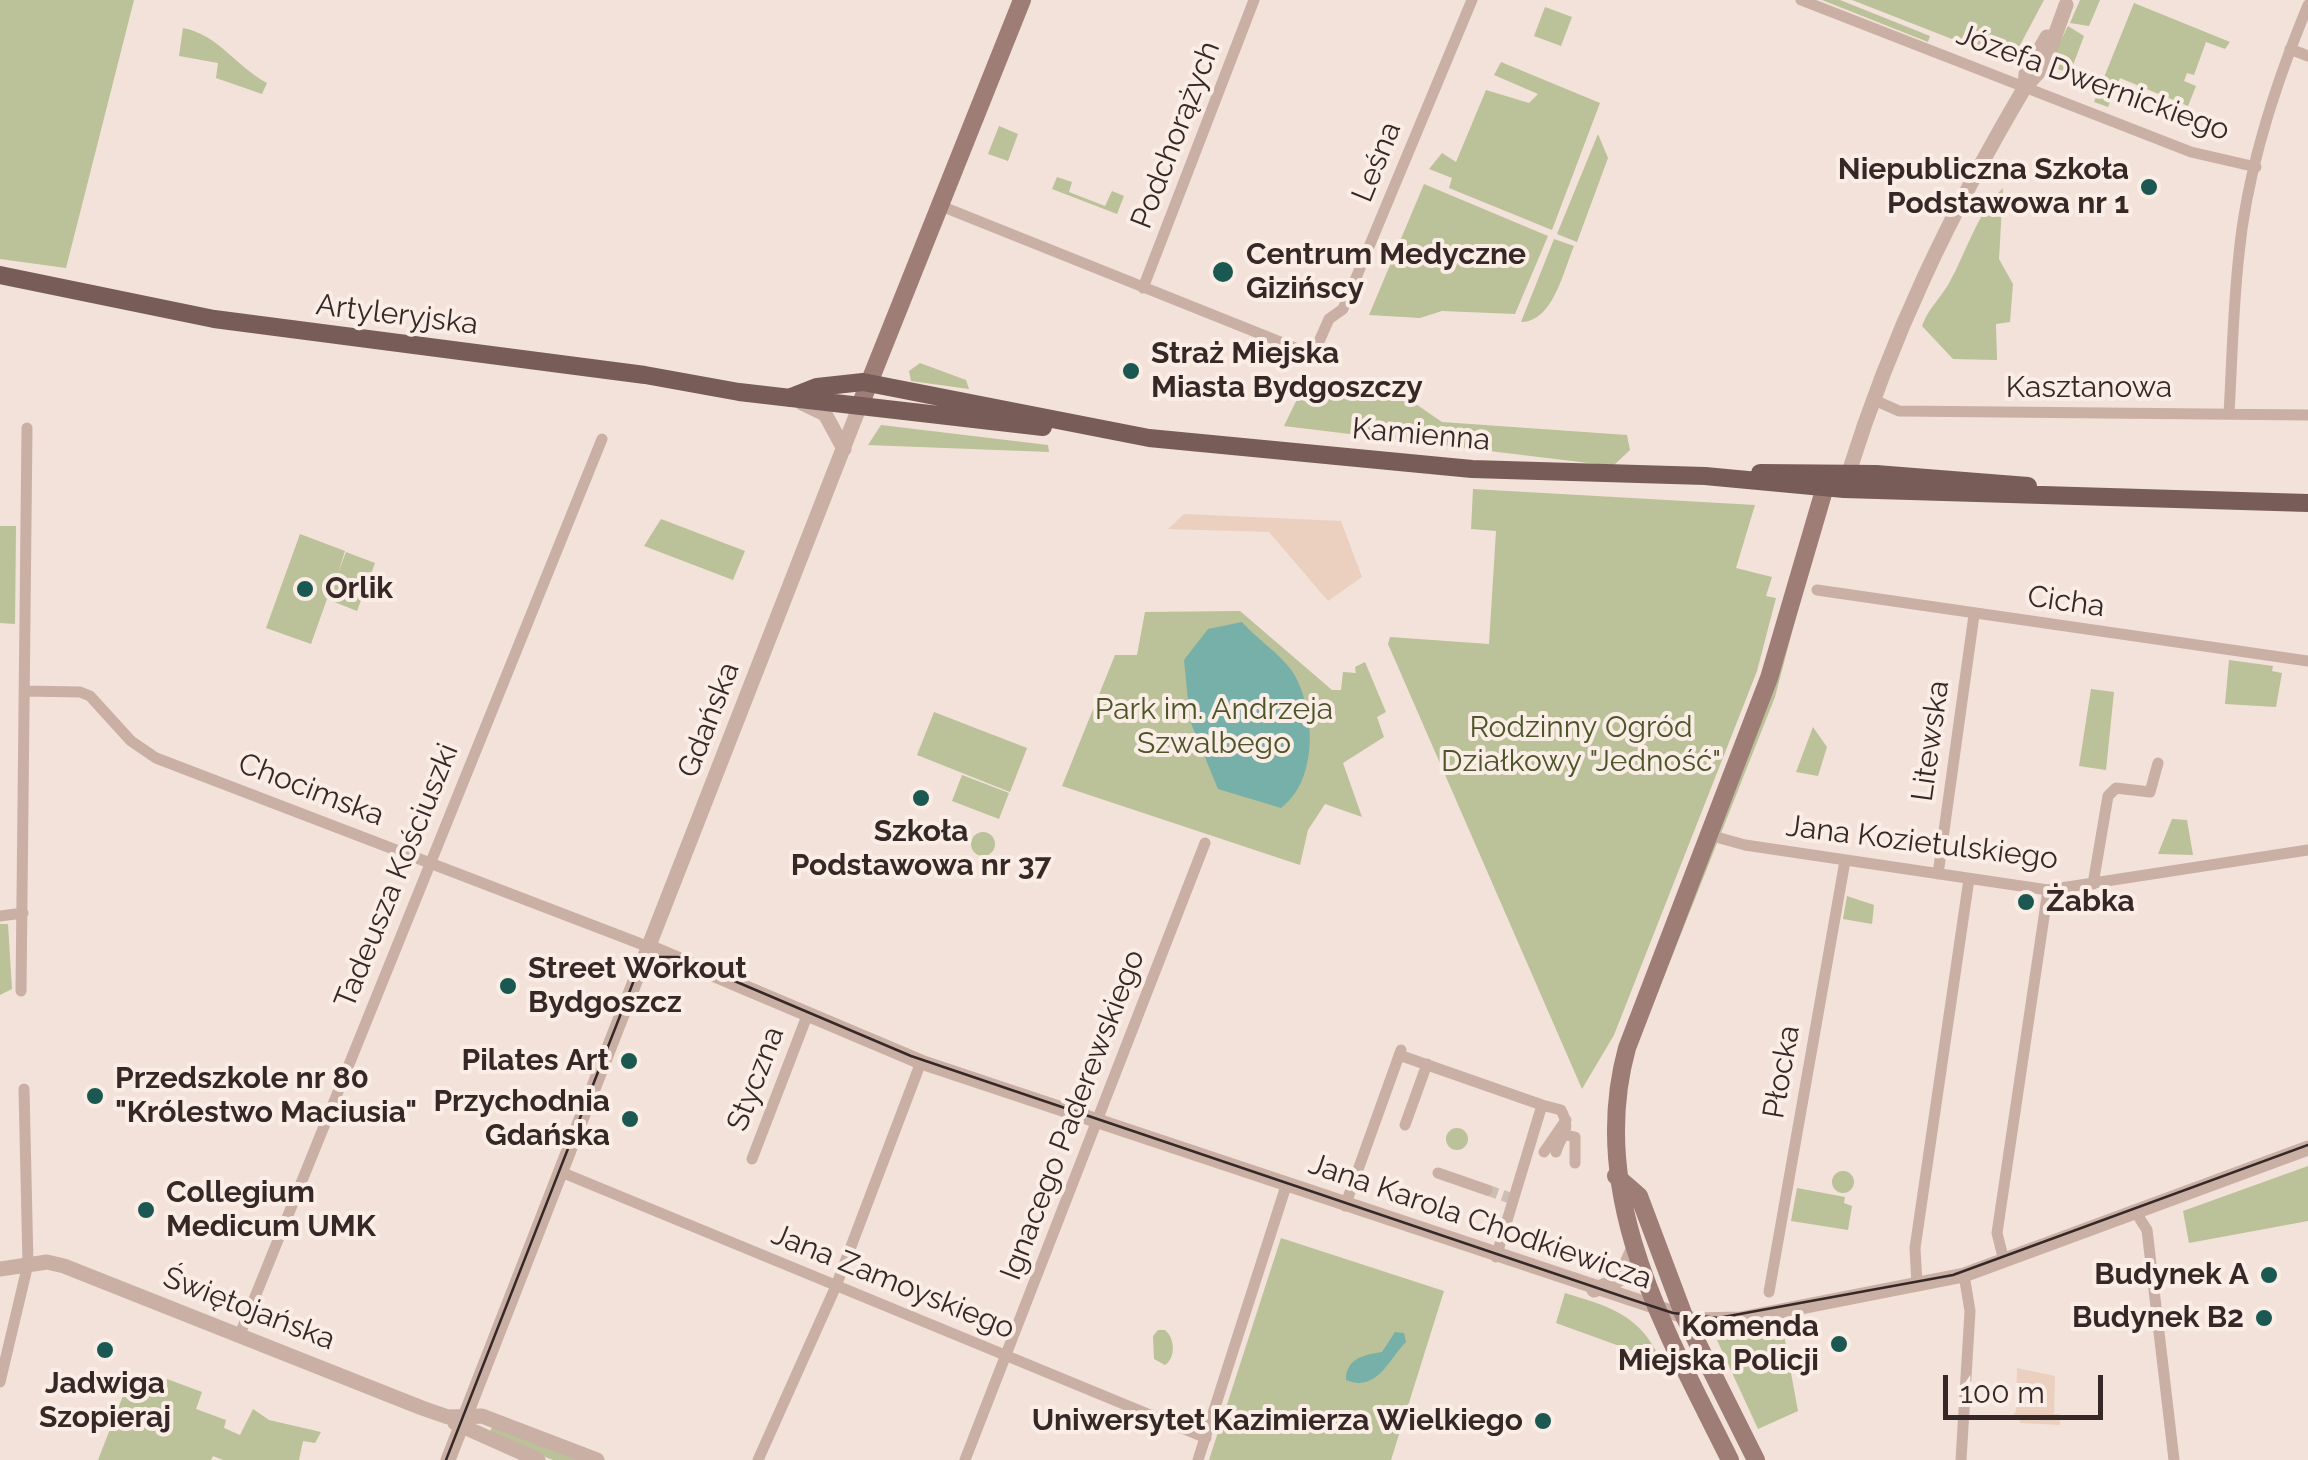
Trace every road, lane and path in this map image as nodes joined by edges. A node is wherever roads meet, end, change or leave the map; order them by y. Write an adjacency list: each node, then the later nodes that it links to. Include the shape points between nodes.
1 (1022, 0): 11 (main road, Gdańska)
2 (1254, 0): 13 (street, Podchorążych)
3 (1472, 0): 13 (street, Leśna, via 1342,308 1328,319 1313,355)
4 (1802, 0): 9 (street, Józefa Dwernickiego)
5 (2067, 2): 9 (street, via 2044,66)
6 (2308, 4): 7 (street)
7 (2290, 49): 8 (street); 10 (street)
8 (2308, 56)
9 (2025, 87): 10 (street, Józefa Dwernickiego, via 2191,152); 18 (street, via 1947,222)
10 (2256, 167): 20 (street, via 2239,252)
11 (942, 206): 13 (street, Leśna); 14 (main road, Gdańska)
12 (0, 276): 17 (main road, Artyleryjska, via 214,319)
13 (1143, 288)
14 (887, 344): 15 (main road, Gdańska); 16 (main road)
15 (869, 383): 16 (main road, Kamienna); 17 (main road, Artyleryjska, via 818,387); 19 (main road, Gdańska)
16 (901, 390): 23 (main road, Kamienna)
17 (789, 398): 19 (main road, Artyleryjska); 25 (street, via 825,414)
18 (1872, 399): 20 (street, Kasztanowa, via 1899,411); 26 (street)
19 (861, 403): 23 (main road, Kamienna); 25 (street, Gdańska)
20 (2229, 414): 21 (street, Kasztanowa)
21 (2308, 414)
22 (27, 428): 31 (street)
23 (1134, 436): 26 (main road, Kamienna, via 1472,469)
24 (602, 439): 37 (street, Tadeusza Kościuszki)
25 (844, 449): 44 (street, Gdańska)
26 (1836, 481): 27 (main road, Kamienna); 33 (main road)
27 (2308, 503)
28 (1817, 590): 29 (street, Cicha)
29 (1974, 615): 30 (street, Cicha); 38 (street, Litewska)
30 (2308, 661)
31 (27, 691): 37 (street, Chocimska, via 90,696 130,741 156,758); 42 (street)
32 (2158, 763): 40 (street, via 2150,792 2116,788 2108,796)
33 (1709, 835): 36 (street, Jana Kozietulskiego); 62 (main road, via 1624,1060 1614,1120)
34 (1205, 843): 53 (street, Ignacego Paderewskiego)
35 (2308, 850): 40 (street, Jana Kozietulskiego)
36 (1845, 860): 38 (street, Jana Kozietulskiego); 76 (street, Płocka)
37 (429, 862): 44 (street, Chocimska); 79 (street, Tadeusza Kościuszki)
38 (1938, 874): 39 (street, Jana Kozietulskiego)
39 (1969, 880): 41 (street, Jana Kozietulskiego); 73 (street, via 1915,1248)
40 (2094, 884): 41 (street, Jana Kozietulskiego)
41 (2048, 890): 69 (street, via 1996,1233)
42 (23, 914): 43 (street); 45 (street)
43 (0, 916)
44 (649, 947): 46 (street, Jana Karola Chodkiewicza); 60 (street, Gdańska)
45 (22, 991)
46 (806, 1016): 47 (street, Jana Karola Chodkiewicza); 55 (street, Styczna)
47 (920, 1062): 53 (street, Jana Karola Chodkiewicza); 74 (street)
48 (1427, 1064): 50 (street); 54 (street); 65 (street, via 1400,1052)
49 (24, 1089): 70 (street)
50 (1542, 1104): 51 (street, via 1561,1110); 68 (street)
51 (1566, 1120): 56 (street); 56 (street, via 1550,1152)
52 (749, 1122): 55 (street)
53 (1098, 1122): 63 (street, Jana Karola Chodkiewicza); 80 (street, Ignacego Paderewskiego)
54 (1405, 1125)
55 (764, 1127): 58 (street, Styczna)
56 (1566, 1134): 59 (street, via 1574,1137)
57 (2308, 1148): 66 (street, Jana Karola Chodkiewicza)
58 (752, 1159)
59 (1575, 1163)
60 (561, 1172): 74 (street, Jana Zamoyskiego); 82 (street, Gdańska)
61 (1438, 1174): 64 (street)
62 (1616, 1176): 67 (main road); 78 (main road, via 1639,1196)
63 (1286, 1186): 65 (street, Jana Karola Chodkiewicza); 83 (street)
64 (1486, 1190)
65 (1345, 1206): 68 (street, Jana Karola Chodkiewicza)
66 (2135, 1211): 69 (street, Jana Karola Chodkiewicza); 93 (street, via 2147,1230)
67 (1635, 1244): 75 (street, via 1622,1276); 77 (main road)
68 (1496, 1257): 75 (street, Jana Karola Chodkiewicza)
69 (2004, 1261): 72 (street, Jana Karola Chodkiewicza)
70 (28, 1264): 71 (street, Świętojańska); 79 (street, Świętojańska, via 64,1266); 81 (street)
71 (0, 1269)
72 (1964, 1275): 73 (street, Jana Karola Chodkiewicza); 92 (street, via 1970,1312)
73 (1917, 1285): 78 (street, Jana Karola Chodkiewicza, via 1740,1318)
74 (836, 1286): 80 (street, Jana Zamoyskiego); 87 (street)
75 (1594, 1290): 77 (street, Jana Karola Chodkiewicza)
76 (1769, 1292)
77 (1660, 1312): 78 (street, Jana Karola Chodkiewicza); 90 (main road)
78 (1686, 1319): 91 (main road)
79 (240, 1334): 82 (street, Świętojańska)
80 (1007, 1354): 83 (street, Jana Zamoyskiego); 88 (street, Ignacego Paderewskiego)
81 (0, 1382)
82 (458, 1421): 84 (street, Gdańska); 85 (street); 86 (street, via 497,1420)
83 (1206, 1438): 89 (street)
84 (448, 1460)
85 (538, 1460)
86 (597, 1460)
87 (758, 1460)
88 (965, 1460)
89 (1198, 1460)
90 (1730, 1460)
91 (1756, 1460)
92 (1960, 1460)
93 (2174, 1460)

